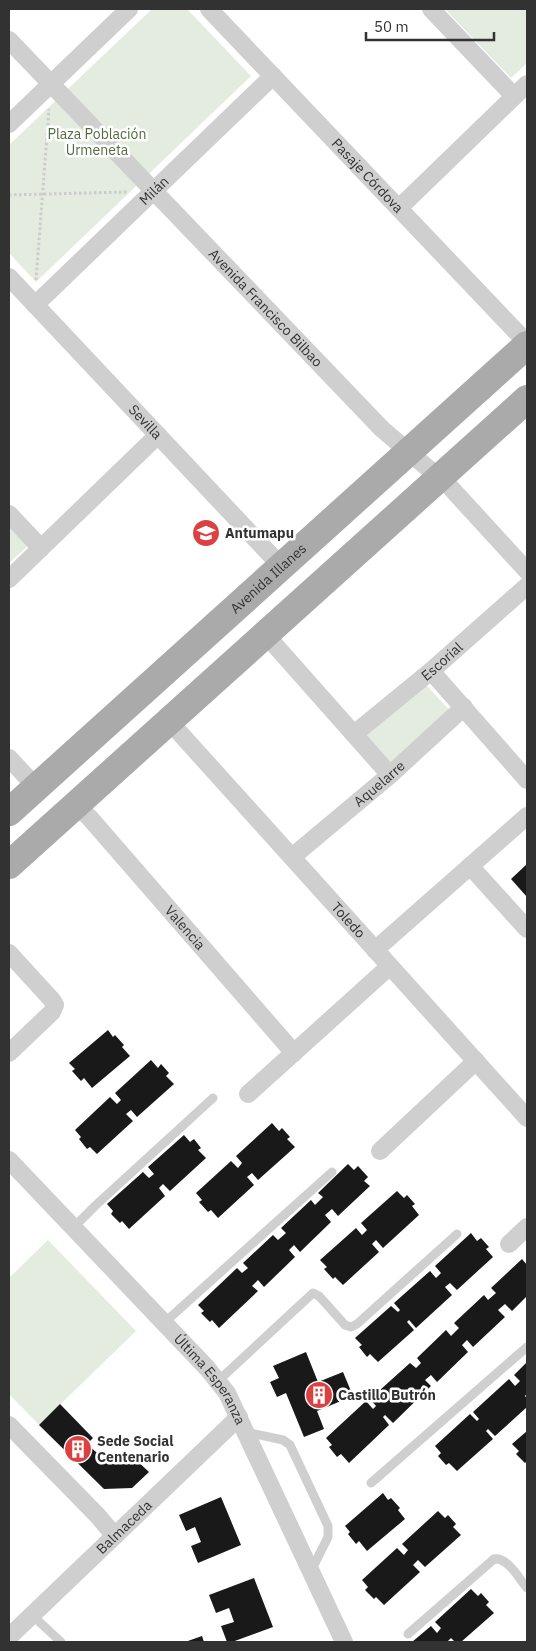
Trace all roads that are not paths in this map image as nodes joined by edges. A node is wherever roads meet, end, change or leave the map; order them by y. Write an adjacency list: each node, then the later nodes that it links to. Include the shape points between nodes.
1 (129, 9): 6 (street)
2 (209, 9): 5 (street, Pasaje Córdova)
3 (431, 9): 8 (street)
4 (9, 40): 6 (street, Avenida Francisco Bilbao)
5 (274, 76): 10 (street, Milán); 11 (street, Pasaje Córdova)
6 (50, 84): 9 (street); 10 (street, Avenida Francisco Bilbao)
7 (527, 84): 8 (street)
8 (514, 96): 11 (street)
9 (9, 124)
10 (154, 191): 13 (street, Milán); 17 (street, Avenida Francisco Bilbao)
11 (399, 208): 14 (street, Pasaje Córdova)
12 (9, 277): 13 (street, Sevilla)
13 (35, 305): 16 (street, Sevilla)
14 (527, 344): 17 (main road, Avenida Illanes)
15 (527, 399): 18 (main road)
16 (158, 435): 20 (street); 21 (street, Sevilla)
17 (408, 453): 18 (street, Avenida Francisco Bilbao); 21 (main road, Avenida Illanes)
18 (439, 477): 22 (street, Avenida Francisco Bilbao); 25 (main road)
19 (9, 514): 20 (street)
20 (41, 548): 23 (street)
21 (282, 567): 33 (main road, Avenida Illanes)
22 (527, 572)
23 (9, 579)
24 (527, 586): 26 (street, Escorial)
25 (266, 635): 28 (main road); 29 (street)
26 (431, 671): 27 (street); 29 (street, Escorial)
27 (464, 707): 31 (street, Aquelarre); 32 (street)
28 (168, 721): 34 (main road); 37 (street, Toledo)
29 (354, 734): 31 (street)
30 (9, 758): 33 (street)
31 (390, 775): 37 (street, Aquelarre)
32 (527, 780)
33 (36, 787): 35 (main road, Avenida Illanes)
34 (75, 805): 38 (main road); 45 (street, Valencia)
35 (9, 812)
36 (527, 816): 39 (street)
37 (292, 857): 41 (street, Toledo)
38 (9, 866)
39 (470, 866): 40 (street); 41 (street)
40 (527, 929)
41 (376, 950): 43 (street, Toledo)
42 (9, 953): 44 (street, via 55,1005 52,1012)
43 (390, 966): 45 (street); 46 (street, Toledo)
44 (9, 1052)
45 (294, 1053): 47 (street)
46 (476, 1061): 49 (street, Toledo); 50 (street)
47 (248, 1094)
48 (213, 1098): 54 (lane)
49 (527, 1118)
50 (380, 1152)
51 (9, 1160): 54 (street, Última Esperanza)
52 (332, 1172): 57 (lane)
53 (527, 1227): 56 (street)
54 (73, 1228): 57 (street, Última Esperanza)
55 (457, 1234): 59 (lane, via 351,1327 345,1325 313,1293)
56 (509, 1244)
57 (164, 1323): 59 (street, Última Esperanza)
58 (527, 1348): 62 (lane)
59 (218, 1381): 61 (street, Última Esperanza)
60 (9, 1425): 63 (street)
61 (242, 1425): 63 (street, Balmaceda); 64 (street, Última Esperanza); 64 (lane, via 290,1445 320,1508 329,1532)
62 (371, 1483)
63 (114, 1535): 66 (street, Balmaceda)
64 (311, 1571): 70 (street, Última Esperanza)
65 (527, 1588): 67 (lane, via 507,1563 494,1558)
66 (32, 1615): 68 (street, Balmaceda); 69 (lane)
67 (408, 1634)
68 (9, 1637)
69 (61, 1642)
70 (344, 1642)

